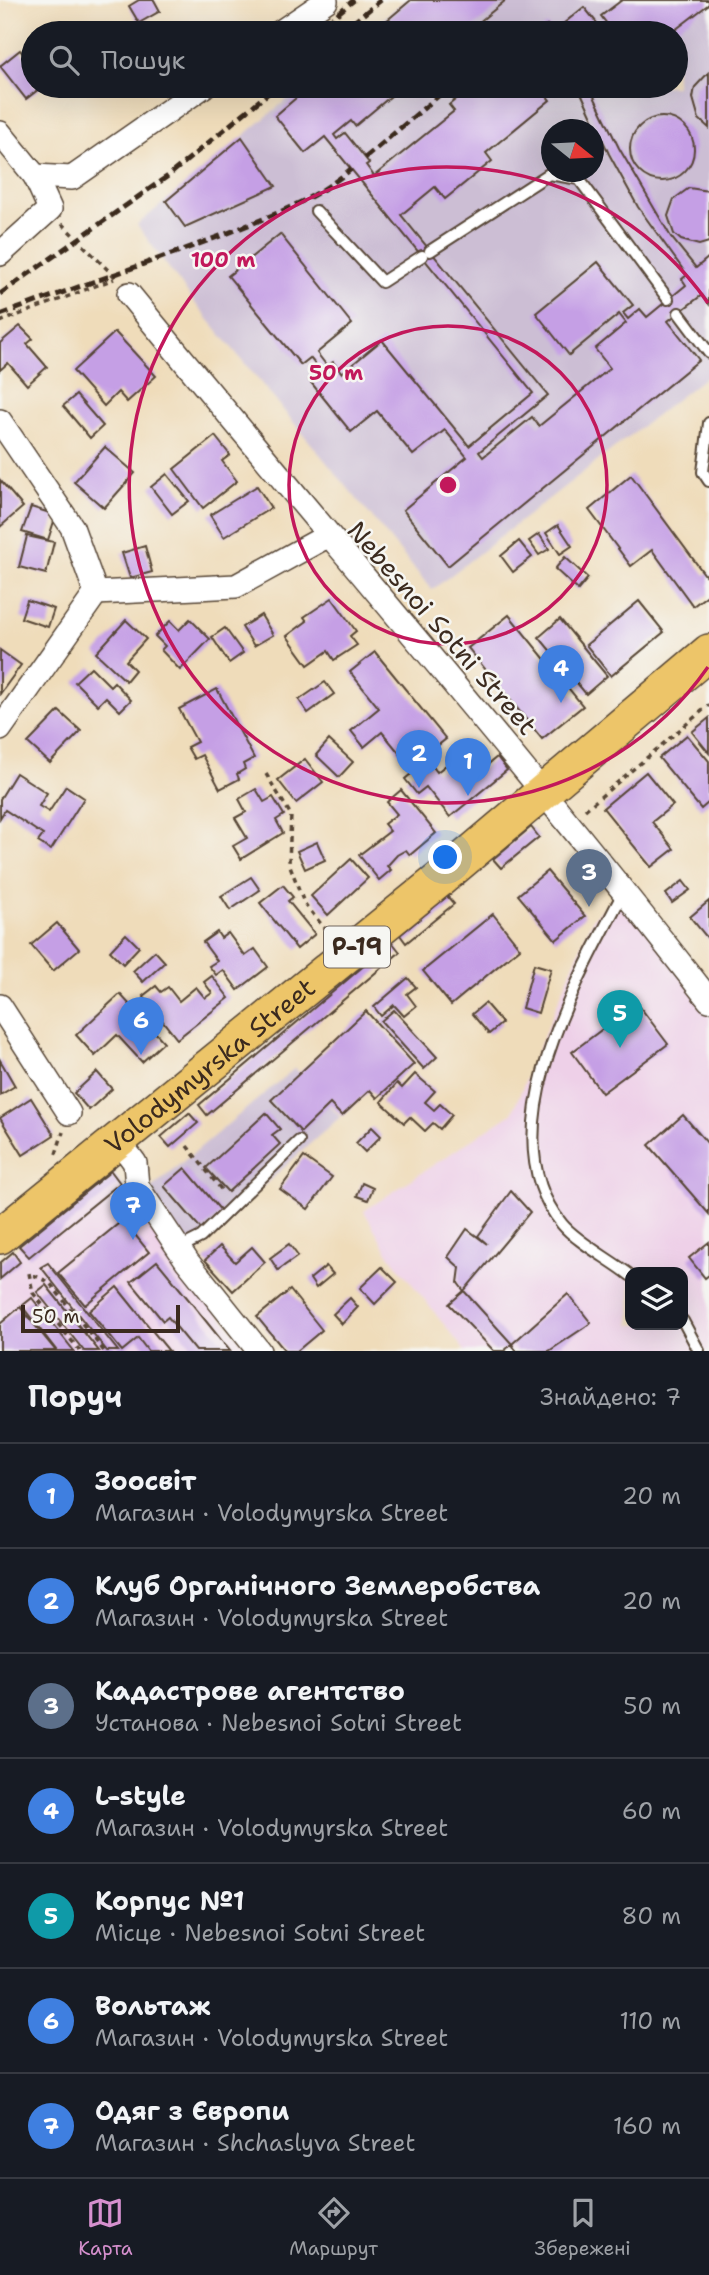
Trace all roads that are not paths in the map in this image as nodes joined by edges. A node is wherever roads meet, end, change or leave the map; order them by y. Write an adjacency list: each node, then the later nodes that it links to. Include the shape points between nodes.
1 (326, 1): 2 (street)
2 (297, 21)
3 (187, 98): 5 (street, via 72,178)
4 (0, 133): 5 (street)
5 (34, 177): 7 (street, via 50,209)
6 (316, 211): 9 (lane, via 382,282 549,173 579,179)
7 (0, 254)
8 (123, 286): 15 (street, Nebesnoi Sotni Street)
9 (668, 299)
10 (678, 313): 11 (lane)
11 (709, 353)
12 (0, 421): 16 (street, via 72,527)
13 (709, 423): 14 (lane, via 703,472)
14 (709, 481)
15 (327, 536): 16 (street, via 236,586); 19 (street, Nebesnoi Sotni Street)
16 (96, 593): 18 (street)
17 (709, 652): 19 (main road, Volodymyrska Street / Р-19)
18 (0, 729)
19 (545, 791): 20 (street, Nebesnoi Sotni Street); 24 (main road, Volodymyrska Street / Р-19)
20 (624, 891): 21 (street, Nebesnoi Sotni Street); 28 (lane, via 562,1012 541,1077 534,1139 542,1190 562,1224)
21 (709, 1000)
22 (0, 1006): 23 (street)
23 (69, 1113)
24 (118, 1139): 26 (main road, Volodymyrska Street / Р-19); 27 (street, via 135,1163 137,1186)
25 (299, 1141): 27 (lane, via 201,1237)
26 (0, 1236)
27 (179, 1248): 30 (street)
28 (625, 1271)
29 (688, 1330): 31 (lane)
30 (260, 1351)
31 (699, 1351)

